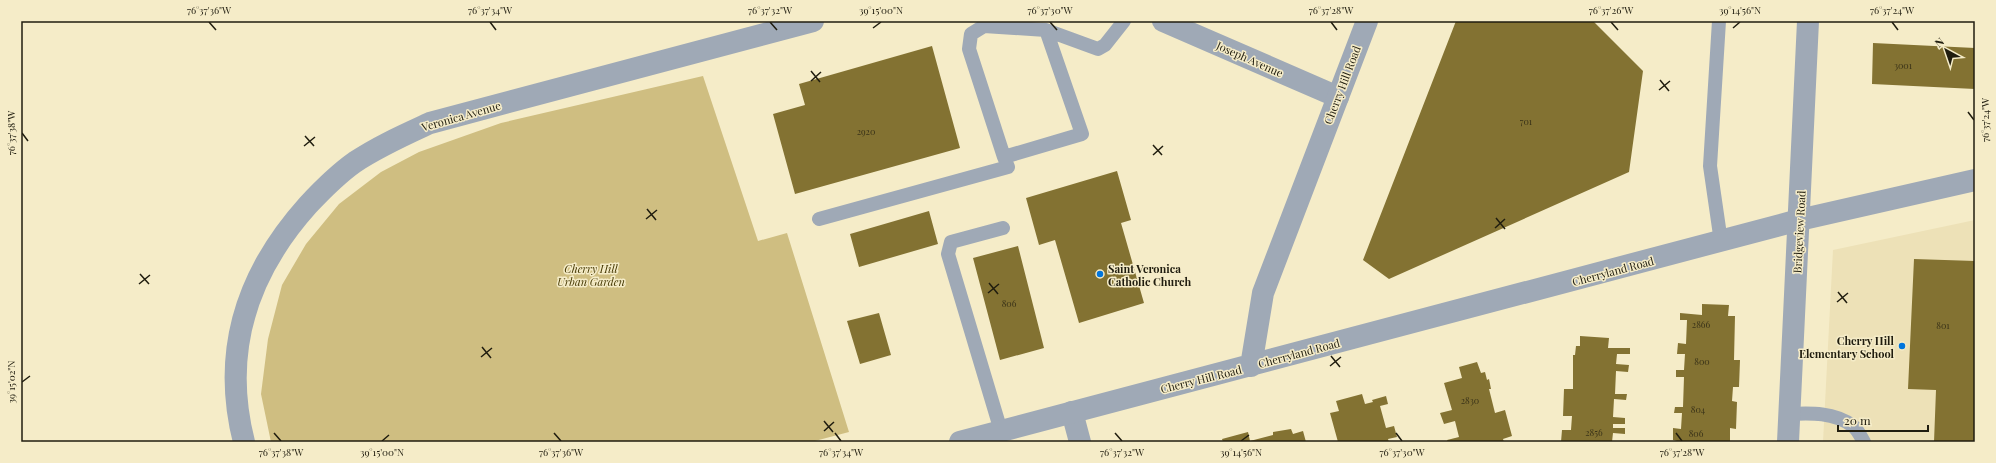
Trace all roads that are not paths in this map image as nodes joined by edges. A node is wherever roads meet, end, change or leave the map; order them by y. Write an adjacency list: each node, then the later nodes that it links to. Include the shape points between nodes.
1 (813, 21): 19 (street, Veronica Avenue, via 430,123 387,142 354,163 322,190 297,218 271,252 253,288 240,331 236,371 237,416)
2 (1124, 21): 7 (lane, via 1105,45 1098,49)
3 (1163, 21): 8 (street, Joseph Avenue)
4 (1367, 21): 8 (street, Cherry Hill Road)
5 (1718, 21): 14 (lane, via 1710,166)
6 (1808, 21): 12 (street, Bridgeview Road)
7 (1046, 30): 9 (lane, via 1082,134); 9 (lane, via 984,26 971,34 969,49)
8 (1338, 97): 15 (street, Cherry Hill Road, via 1263,293)
9 (1004, 157): 11 (lane, via 1008,167)
10 (1975, 180): 12 (street, Cherryland Road)
11 (819, 219)
12 (1799, 220): 14 (street, Cherryland Road); 17 (street, Bridgeview Road)
13 (1003, 228): 18 (lane, via 951,242 948,254)
14 (1721, 242): 15 (street, Cherryland Road)
15 (1251, 366): 16 (street, Cherry Hill Road)
16 (1072, 412): 18 (street, Cherry Hill Road); 21 (street)
17 (1789, 414): 22 (street, Bridgeview Road); 23 (lane, via 1820,413 1840,419 1854,427)
18 (1001, 431): 20 (street, Cherry Hill Road)
19 (244, 442)
20 (960, 442)
21 (1080, 442)
22 (1788, 442)
23 (1864, 442)

